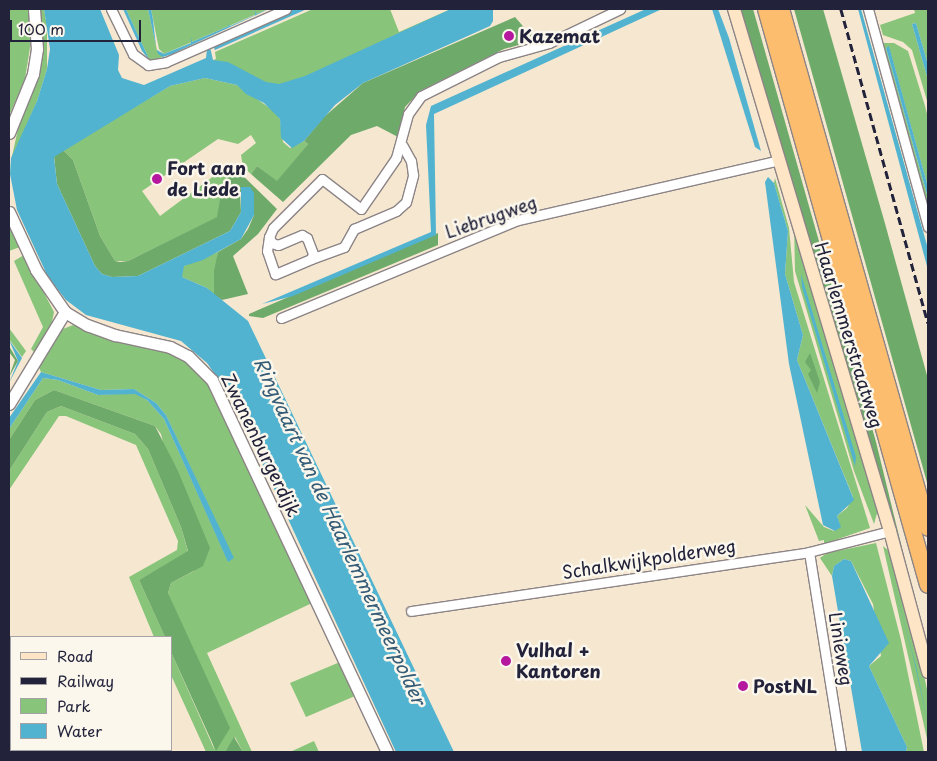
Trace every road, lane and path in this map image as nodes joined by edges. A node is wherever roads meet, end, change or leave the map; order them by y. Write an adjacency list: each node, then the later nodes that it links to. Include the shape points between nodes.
1 (34, 9): 9 (street, via 37,49 33,74)
2 (111, 9): 3 (street, via 133,54 148,64 166,62)
3 (286, 9)
4 (620, 9): 10 (street, via 549,43 498,57 421,96 408,114)
5 (734, 9): 11 (main road, Haarlemmerstraatweg)
6 (766, 9): 24 (highway)
7 (781, 9): 21 (highway)
8 (868, 9): 14 (street)
9 (9, 133)
10 (402, 144): 12 (street); 15 (street, via 411,160 413,175 406,202 396,211)
11 (779, 160): 19 (street, Liebrugweg, via 518,220); 22 (main road, Haarlemmerstraatweg)
12 (361, 209): 15 (street); 16 (street, via 322,179 278,221)
13 (9, 212): 18 (street, Zwanenburgerdijk, via 36,270)
14 (928, 227)
15 (354, 229): 17 (street, via 344,247)
16 (270, 237): 17 (street, via 272,243 278,245 302,235 307,238 314,254); 17 (street, via 267,250 275,274)
17 (312, 259)
18 (65, 312): 20 (street); 27 (street, Zwanenburgerdijk, via 87,325 115,335 170,347 188,356 212,380)
19 (281, 318)
20 (9, 404)
21 (928, 528)
22 (890, 530): 23 (street, Schalkwijkpolderweg); 26 (main road, Haarlemmerstraatweg)
23 (809, 552): 25 (street, Schalkwijkpolderweg); 28 (street, Linieweg)
24 (928, 585)
25 (411, 611)
26 (928, 672)
27 (387, 752)
28 (841, 752)

